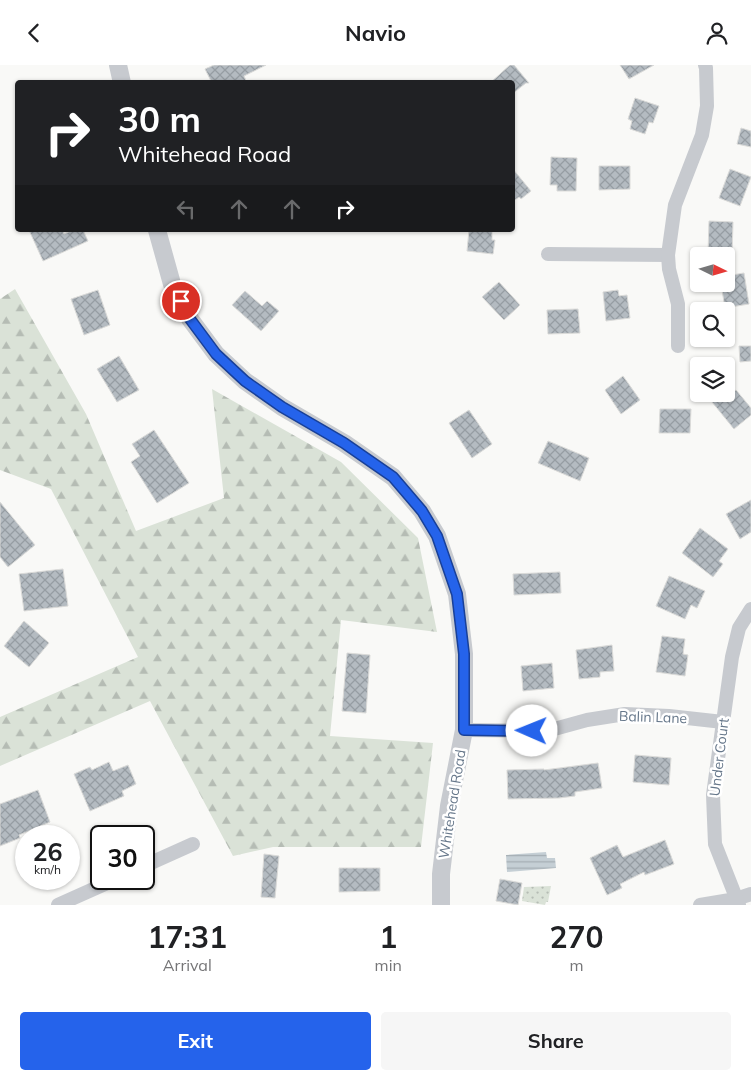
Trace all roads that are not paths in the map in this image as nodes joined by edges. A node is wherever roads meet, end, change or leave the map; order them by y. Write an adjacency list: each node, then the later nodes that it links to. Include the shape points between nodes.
1 (118, 65): 3 (street)
2 (705, 65): 6 (street, via 707,106 702,135 674,205)
3 (121, 80)
4 (158, 232): 10 (street, Whitehead Road, via 172,284 190,319 216,354 245,381 282,407 344,443 393,477 422,511 437,536 457,594 464,654)
5 (548, 254): 6 (street)
6 (668, 255): 7 (street, via 678,304)
7 (678, 347)
8 (751, 609): 9 (street, Under Court, via 740,628 732,657)
9 (723, 722): 10 (street, Balin Lane, via 625,714 547,731); 15 (street, Under Court, via 713,795 715,845)
10 (464, 730): 17 (street, Whitehead Road, via 449,806)
11 (193, 844): 12 (street)
12 (155, 861)
13 (91, 890): 16 (street)
14 (751, 894): 15 (street)
15 (738, 902): 18 (street)
16 (58, 905)
17 (441, 905)
18 (700, 905)

